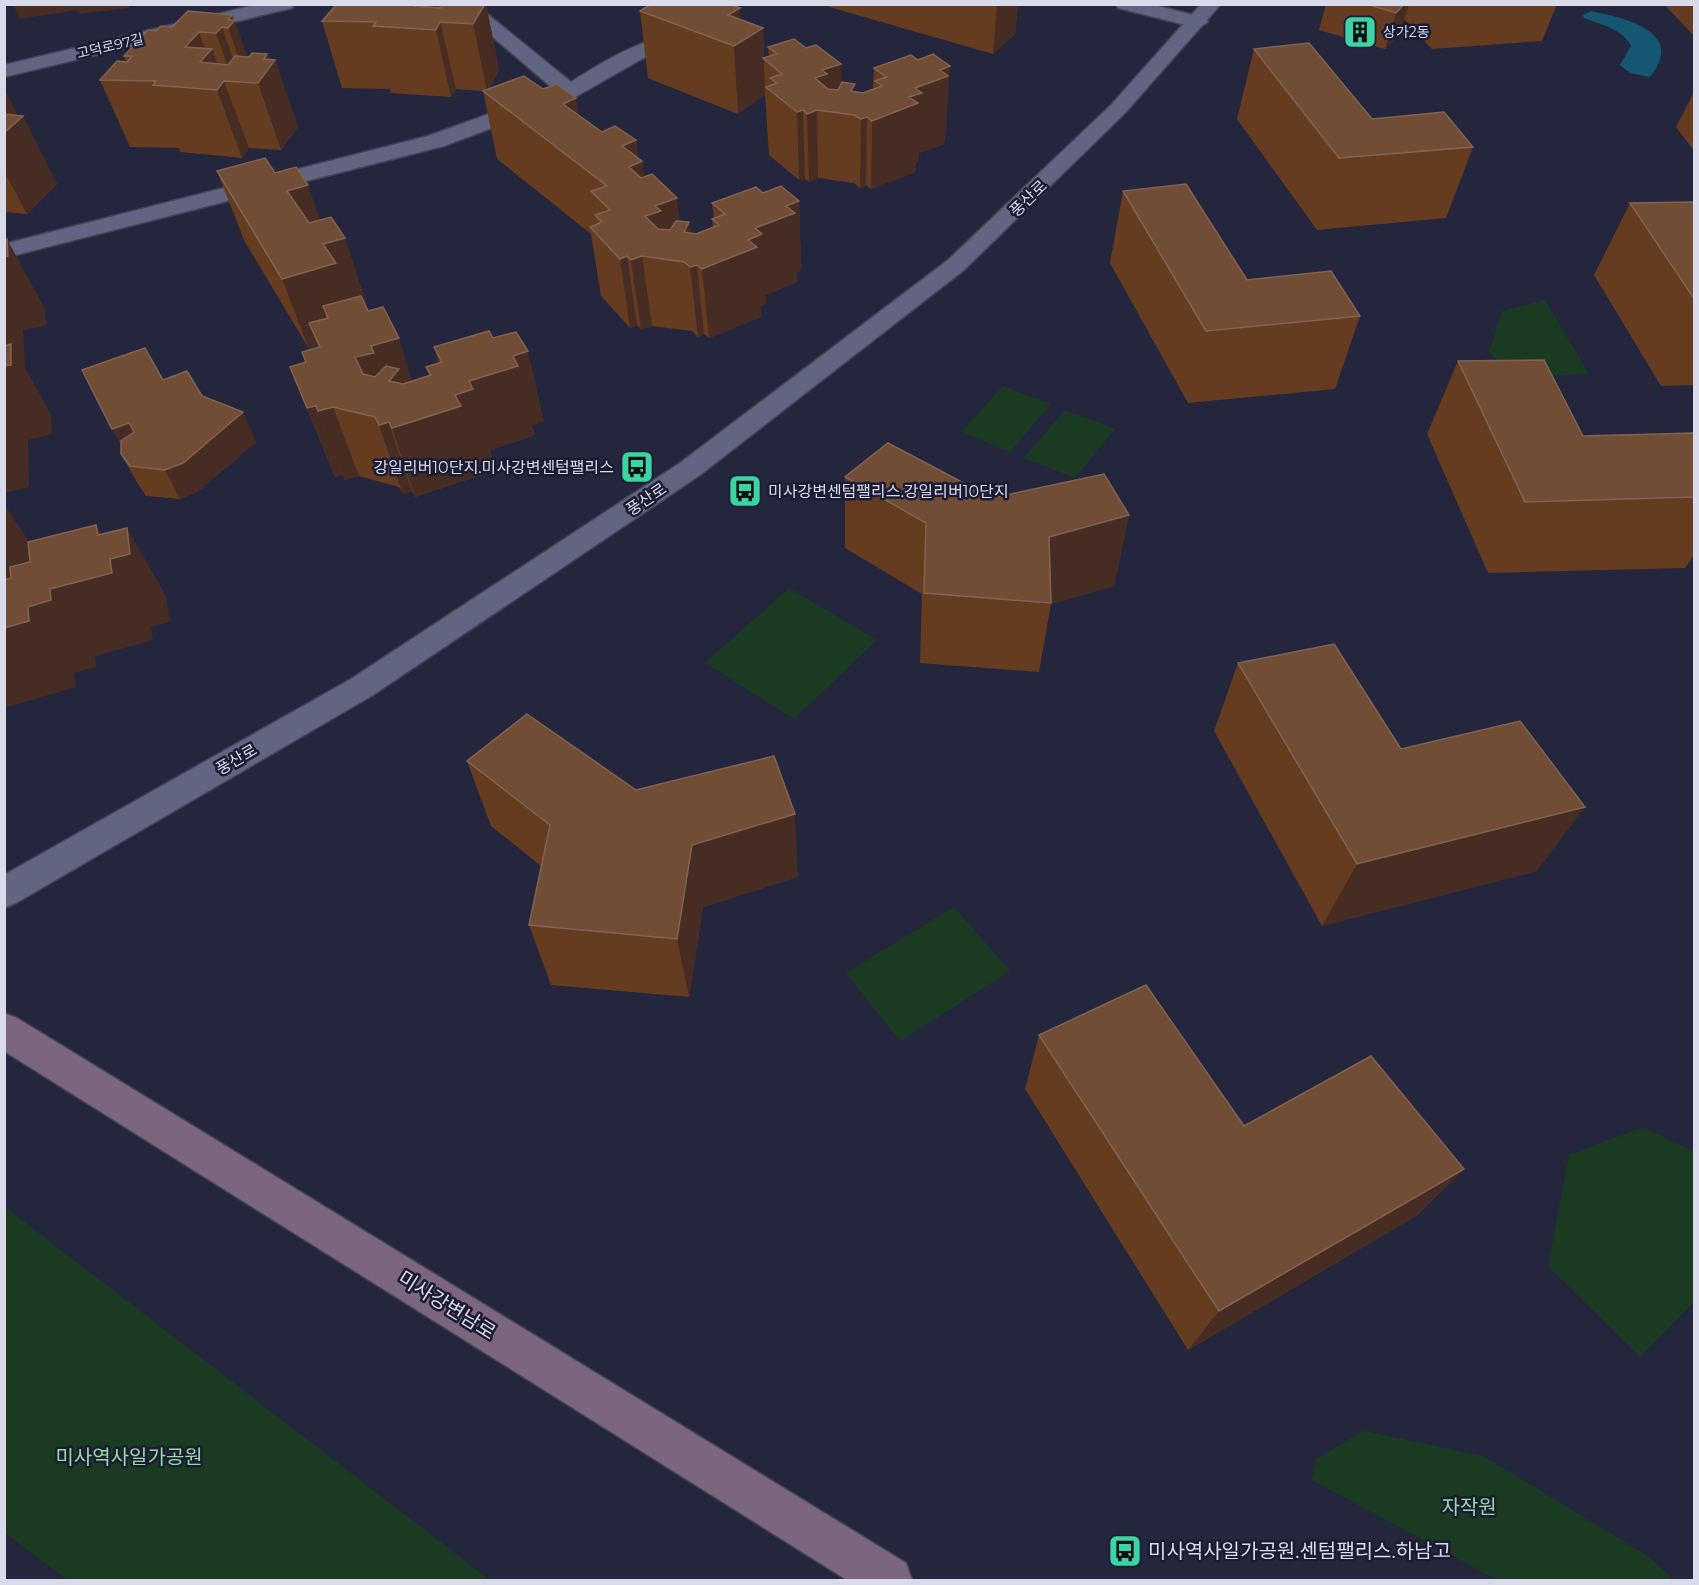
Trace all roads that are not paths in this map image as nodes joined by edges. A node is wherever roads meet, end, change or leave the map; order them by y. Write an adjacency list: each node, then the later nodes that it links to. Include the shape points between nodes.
1 (285, 4): 6 (street, 고덕로97길)
2 (464, 4): 7 (street)
3 (1125, 4): 4 (street)
4 (1205, 13): 9 (street, 풍산로, via 1102,125 956,265 690,470 363,687)
5 (706, 39): 7 (street, via 672,41 623,58)
6 (4, 71)
7 (570, 92): 8 (street, via 436,141)
8 (4, 251)
9 (4, 892)
10 (4, 1030): 11 (main road, 미사강변남로)
11 (889, 1581)

